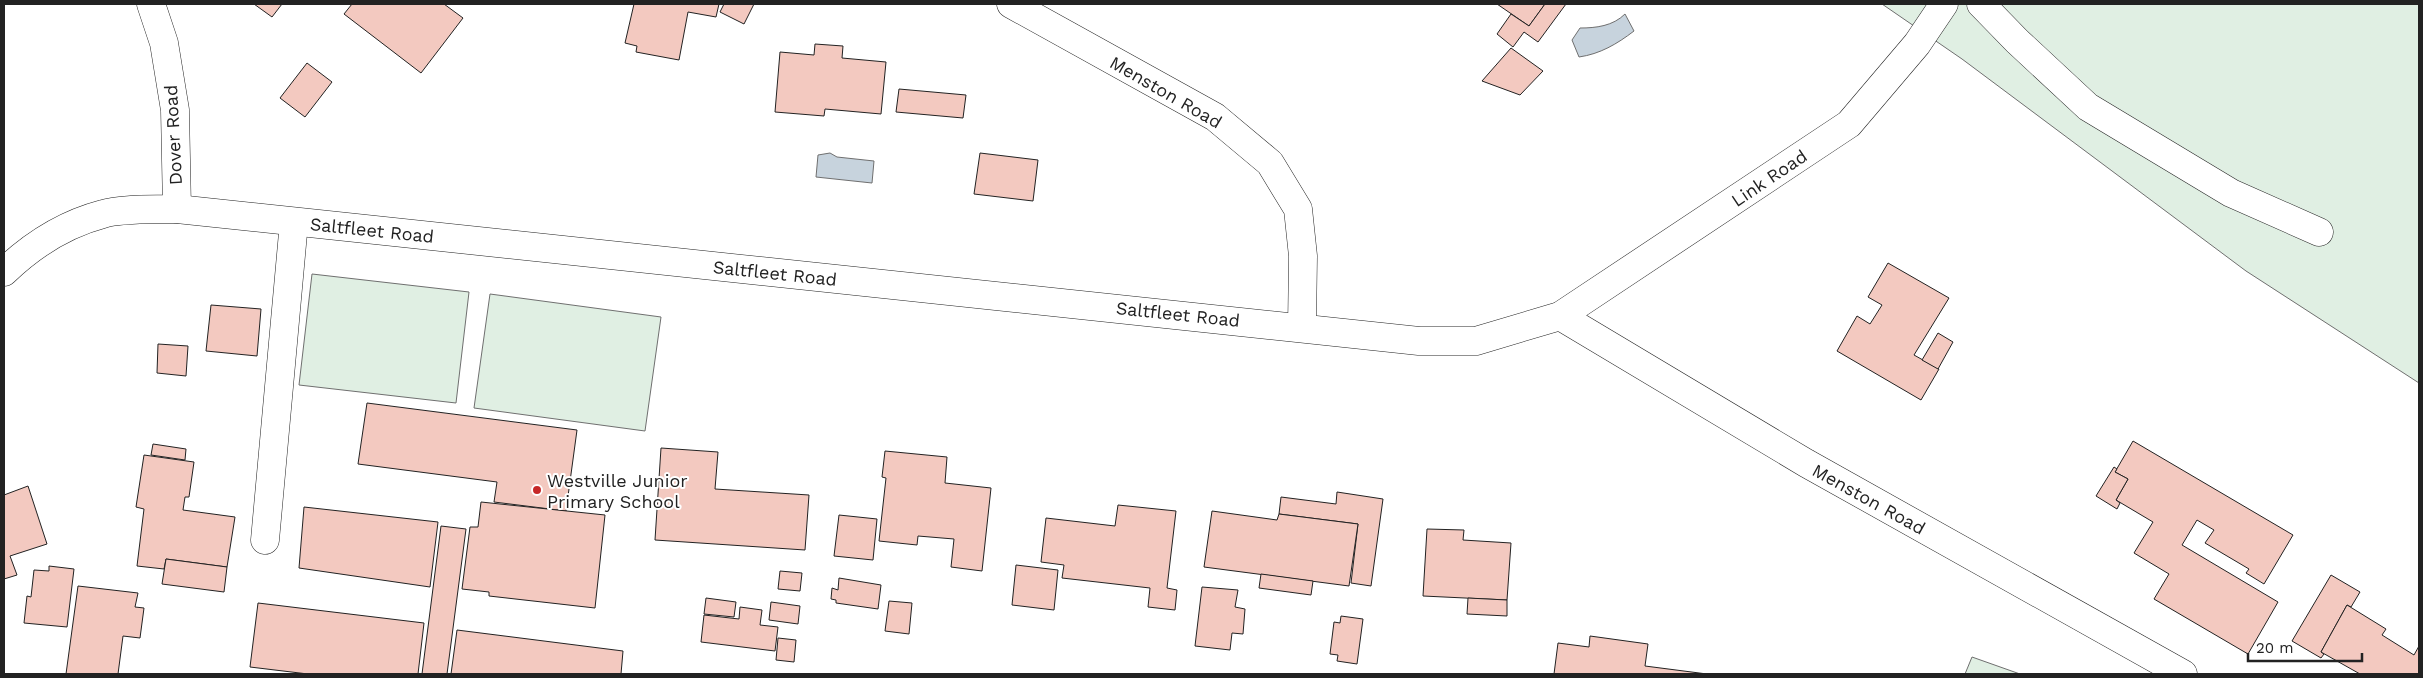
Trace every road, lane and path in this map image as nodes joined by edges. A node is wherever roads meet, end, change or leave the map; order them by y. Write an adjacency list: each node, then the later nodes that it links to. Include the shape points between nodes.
1 (150, 4): 5 (street, Dover Road, via 164,43 175,110)
2 (1011, 4): 10 (street, Menston Road, via 1214,117 1270,162 1298,209 1303,256)
3 (1944, 4): 9 (street, Link Road, via 1917,44 1849,124)
4 (1981, 4): 7 (street, via 2088,107 2231,192)
5 (177, 209): 6 (street, Saltfleet Road); 8 (street, Saltfleet Road, via 104,213 58,230)
6 (294, 222): 10 (street, Saltfleet Road); 11 (street)
7 (2319, 232)
8 (4, 272)
9 (1560, 316): 10 (street, Saltfleet Road, via 1476,341 1419,341); 12 (street, Menston Road)
10 (1302, 327)
11 (266, 540)
12 (2139, 662): 13 (street, Menston Road)
13 (2183, 674)

